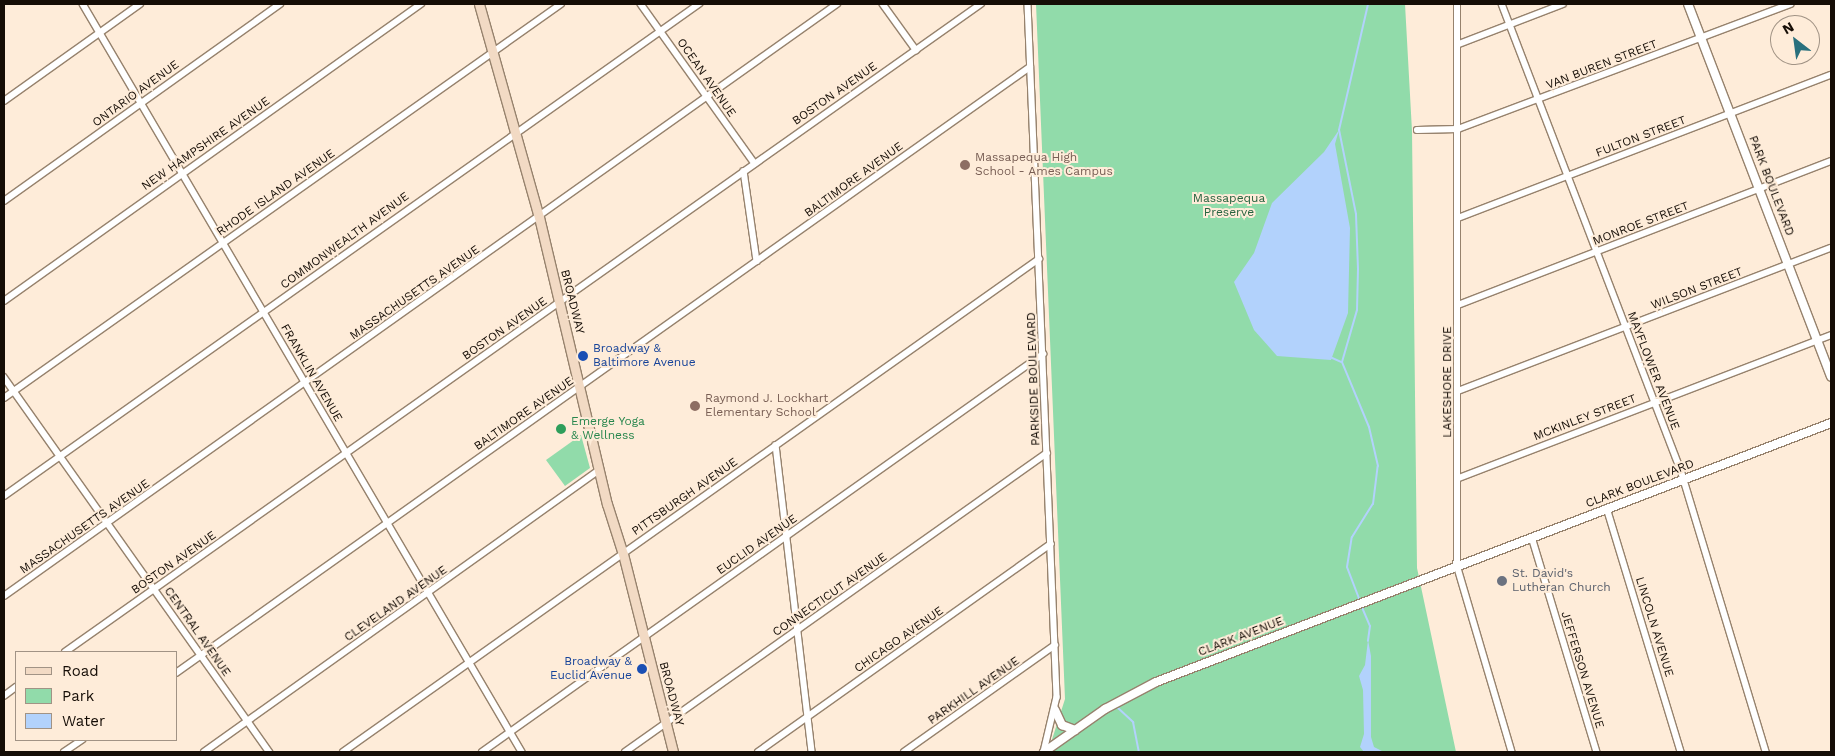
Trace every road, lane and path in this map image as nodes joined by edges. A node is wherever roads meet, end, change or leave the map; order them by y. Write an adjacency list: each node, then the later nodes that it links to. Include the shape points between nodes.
1 (83, 4): 19 (street, FRANKLIN AVENUE)
2 (140, 4): 19 (street)
3 (280, 4): 30 (street, ONTARIO AVENUE)
4 (421, 4): 38 (street, NEW HAMPSHIRE AVENUE)
5 (479, 4): 24 (main road, BROADWAY)
6 (560, 4): 24 (street, RHODE ISLAND AVENUE)
7 (641, 4): 20 (street, OCEAN AVENUE)
8 (700, 4): 20 (street, COMMONWEALTH AVENUE)
9 (838, 4): 27 (street, MASSACHUSETTS AVENUE)
10 (883, 4): 23 (street)
11 (981, 4): 23 (street, BOSTON AVENUE)
12 (1028, 4): 25 (street, PARKSIDE BOULEVARD)
13 (1458, 4): 22 (street, LAKESHORE DRIVE)
14 (1502, 4): 18 (street, MAYFLOWER AVENUE)
15 (1563, 4): 18 (street)
16 (1688, 4): 21 (street, PARK BOULEVARD)
17 (1790, 4): 21 (street, VAN BUREN STREET)
18 (1510, 24): 22 (street); 28 (street, MAYFLOWER AVENUE)
19 (100, 32): 29 (street); 30 (street, FRANKLIN AVENUE)
20 (660, 32): 27 (street, OCEAN AVENUE); 34 (street, COMMONWEALTH AVENUE)
21 (1701, 38): 28 (street, VAN BUREN STREET); 31 (street, PARK BOULEVARD)
22 (1459, 44): 33 (street, LAKESHORE DRIVE)
23 (916, 50): 36 (street, BOSTON AVENUE)
24 (492, 53): 34 (main road, BROADWAY); 44 (street, RHODE ISLAND AVENUE)
25 (1030, 66): 47 (street, PARKSIDE BOULEVARD); 48 (street, BALTIMORE AVENUE)
26 (1831, 75): 31 (street, FULTON STREET)
27 (708, 98): 36 (street, OCEAN AVENUE); 42 (street, MASSACHUSETTS AVENUE)
28 (1539, 100): 33 (street, VAN BUREN STREET); 39 (street, MAYFLOWER AVENUE)
29 (4, 101)
30 (142, 103): 38 (street, FRANKLIN AVENUE); 41 (street, ONTARIO AVENUE)
31 (1731, 113): 39 (street, FULTON STREET); 40 (street, PARK BOULEVARD)
32 (1417, 130): 33 (street, VAN BUREN STREET)
33 (1458, 130): 43 (street, LAKESHORE DRIVE)
34 (516, 133): 42 (main road, BROADWAY); 53 (street, COMMONWEALTH AVENUE)
35 (1831, 162): 40 (street, MONROE STREET)
36 (755, 164): 37 (street, BOSTON AVENUE)
37 (744, 171): 48 (street); 51 (street, BOSTON AVENUE)
38 (183, 173): 44 (street, FRANKLIN AVENUE); 50 (street, NEW HAMPSHIRE AVENUE)
39 (1568, 176): 43 (street, FULTON STREET); 46 (street, MAYFLOWER AVENUE)
40 (1760, 189): 46 (street, MONROE STREET); 49 (street, PARK BOULEVARD)
41 (4, 201)
42 (539, 217): 51 (main road, BROADWAY); 60 (street, MASSACHUSETTS AVENUE)
43 (1458, 218): 52 (street, LAKESHORE DRIVE)
44 (223, 242): 53 (street, FRANKLIN AVENUE); 62 (street, RHODE ISLAND AVENUE)
45 (1831, 248): 49 (street, WILSON STREET)
46 (1597, 251): 52 (street, MONROE STREET); 54 (street, MAYFLOWER AVENUE)
47 (1039, 258): 57 (street, PARKSIDE BOULEVARD); 67 (street, PITTSBURGH AVENUE)
48 (757, 261): 61 (street, BALTIMORE AVENUE)
49 (1789, 264): 54 (street, WILSON STREET); 56 (street, PARK BOULEVARD)
50 (4, 301)
51 (560, 302): 61 (main road, BROADWAY); 68 (street, BOSTON AVENUE)
52 (1458, 305): 63 (street, LAKESHORE DRIVE)
53 (264, 313): 60 (street, FRANKLIN AVENUE); 70 (street, COMMONWEALTH AVENUE)
54 (1626, 327): 63 (street, WILSON STREET); 65 (street, MAYFLOWER AVENUE)
55 (1831, 335): 56 (street, MCKINLEY STREET)
56 (1818, 340): 58 (street, PARK BOULEVARD); 65 (street, MCKINLEY STREET)
57 (1043, 354): 69 (street, PARKSIDE BOULEVARD); 78 (street, EUCLID AVENUE)
58 (1831, 376)
59 (4, 377): 62 (street, CENTRAL AVENUE)
60 (305, 383): 68 (street, FRANKLIN AVENUE); 76 (street, MASSACHUSETTS AVENUE)
61 (580, 387): 71 (main road, BROADWAY); 77 (street, BALTIMORE AVENUE)
62 (14, 391): 64 (street, RHODE ISLAND AVENUE); 70 (street, CENTRAL AVENUE)
63 (1458, 391): 72 (street, LAKESHORE DRIVE)
64 (4, 398)
65 (1655, 402): 72 (street, MCKINLEY STREET); 73 (street, MAYFLOWER AVENUE)
66 (1831, 423): 73 (street, CLARK BOULEVARD)
67 (776, 445): 78 (street); 81 (street, PITTSBURGH AVENUE)
68 (346, 453): 77 (street, FRANKLIN AVENUE); 83 (street, BOSTON AVENUE)
69 (1047, 453): 80 (street, PARKSIDE BOULEVARD); 86 (street, CONNECTICUT AVENUE)
70 (60, 456): 74 (street, COMMONWEALTH AVENUE); 76 (street, CENTRAL AVENUE)
71 (599, 470): 81 (main road, BROADWAY); 84 (street, CLEVELAND AVENUE)
72 (1459, 478): 82 (street, LAKESHORE DRIVE)
73 (1683, 479): 75 (street, CLARK BOULEVARD); 117 (street, MAYFLOWER AVENUE)
74 (4, 496)
75 (1607, 508): 79 (street, CLARK BOULEVARD); 116 (street, LINCOLN AVENUE)
76 (108, 523): 83 (street, CENTRAL AVENUE); 85 (street, MASSACHUSETTS AVENUE)
77 (387, 523): 84 (street, FRANKLIN AVENUE); 90 (street, BALTIMORE AVENUE)
78 (787, 536): 86 (street); 87 (street, EUCLID AVENUE)
79 (1532, 537): 82 (street, CLARK BOULEVARD); 115 (street, JEFFERSON AVENUE)
80 (1051, 544): 88 (street, PARKSIDE BOULEVARD); 96 (street, CHICAGO AVENUE)
81 (623, 554): 87 (main road, BROADWAY); 91 (street, PITTSBURGH AVENUE)
82 (1457, 565): 99 (street, CLARK AVENUE, via 1156,682 1122,699); 114 (street, LAKESHORE DRIVE)
83 (154, 589): 89 (street, BOSTON AVENUE); 90 (street, CENTRAL AVENUE)
84 (428, 594): 91 (street, FRANKLIN AVENUE); 97 (street, CLEVELAND AVENUE)
85 (4, 596)
86 (799, 629): 96 (street); 98 (street, CONNECTICUT AVENUE)
87 (644, 638): 98 (main road, BROADWAY); 100 (street, EUCLID AVENUE)
88 (1055, 645): 95 (street, PARKSIDE BOULEVARD); 112 (street, PARKHILL AVENUE)
89 (66, 651)
90 (201, 655): 92 (street, BALTIMORE AVENUE); 97 (street, CENTRAL AVENUE)
91 (469, 663): 100 (street, FRANKLIN AVENUE); 105 (street, PITTSBURGH AVENUE)
92 (178, 672)
93 (15, 688): 94 (street)
94 (4, 696)
95 (1055, 710): 99 (street, via 1062,725); 113 (street, PARKSIDE BOULEVARD)
96 (808, 717): 110 (street, CHICAGO AVENUE); 111 (street)
97 (248, 721): 103 (street, CLEVELAND AVENUE); 104 (street, CENTRAL AVENUE)
98 (666, 723): 108 (street, CONNECTICUT AVENUE); 109 (main road, BROADWAY)
99 (1075, 730): 113 (street, CLARK AVENUE)
100 (510, 733): 106 (street, EUCLID AVENUE); 107 (street, FRANKLIN AVENUE)
101 (80, 741): 102 (street)
102 (64, 752)
103 (204, 752)
104 (270, 752)
105 (343, 752)
106 (482, 752)
107 (522, 752)
108 (625, 752)
109 (672, 752)
110 (758, 752)
111 (812, 752)
112 (904, 752)
113 (1044, 752)
114 (1512, 752)
115 (1597, 752)
116 (1681, 752)
117 (1766, 752)

